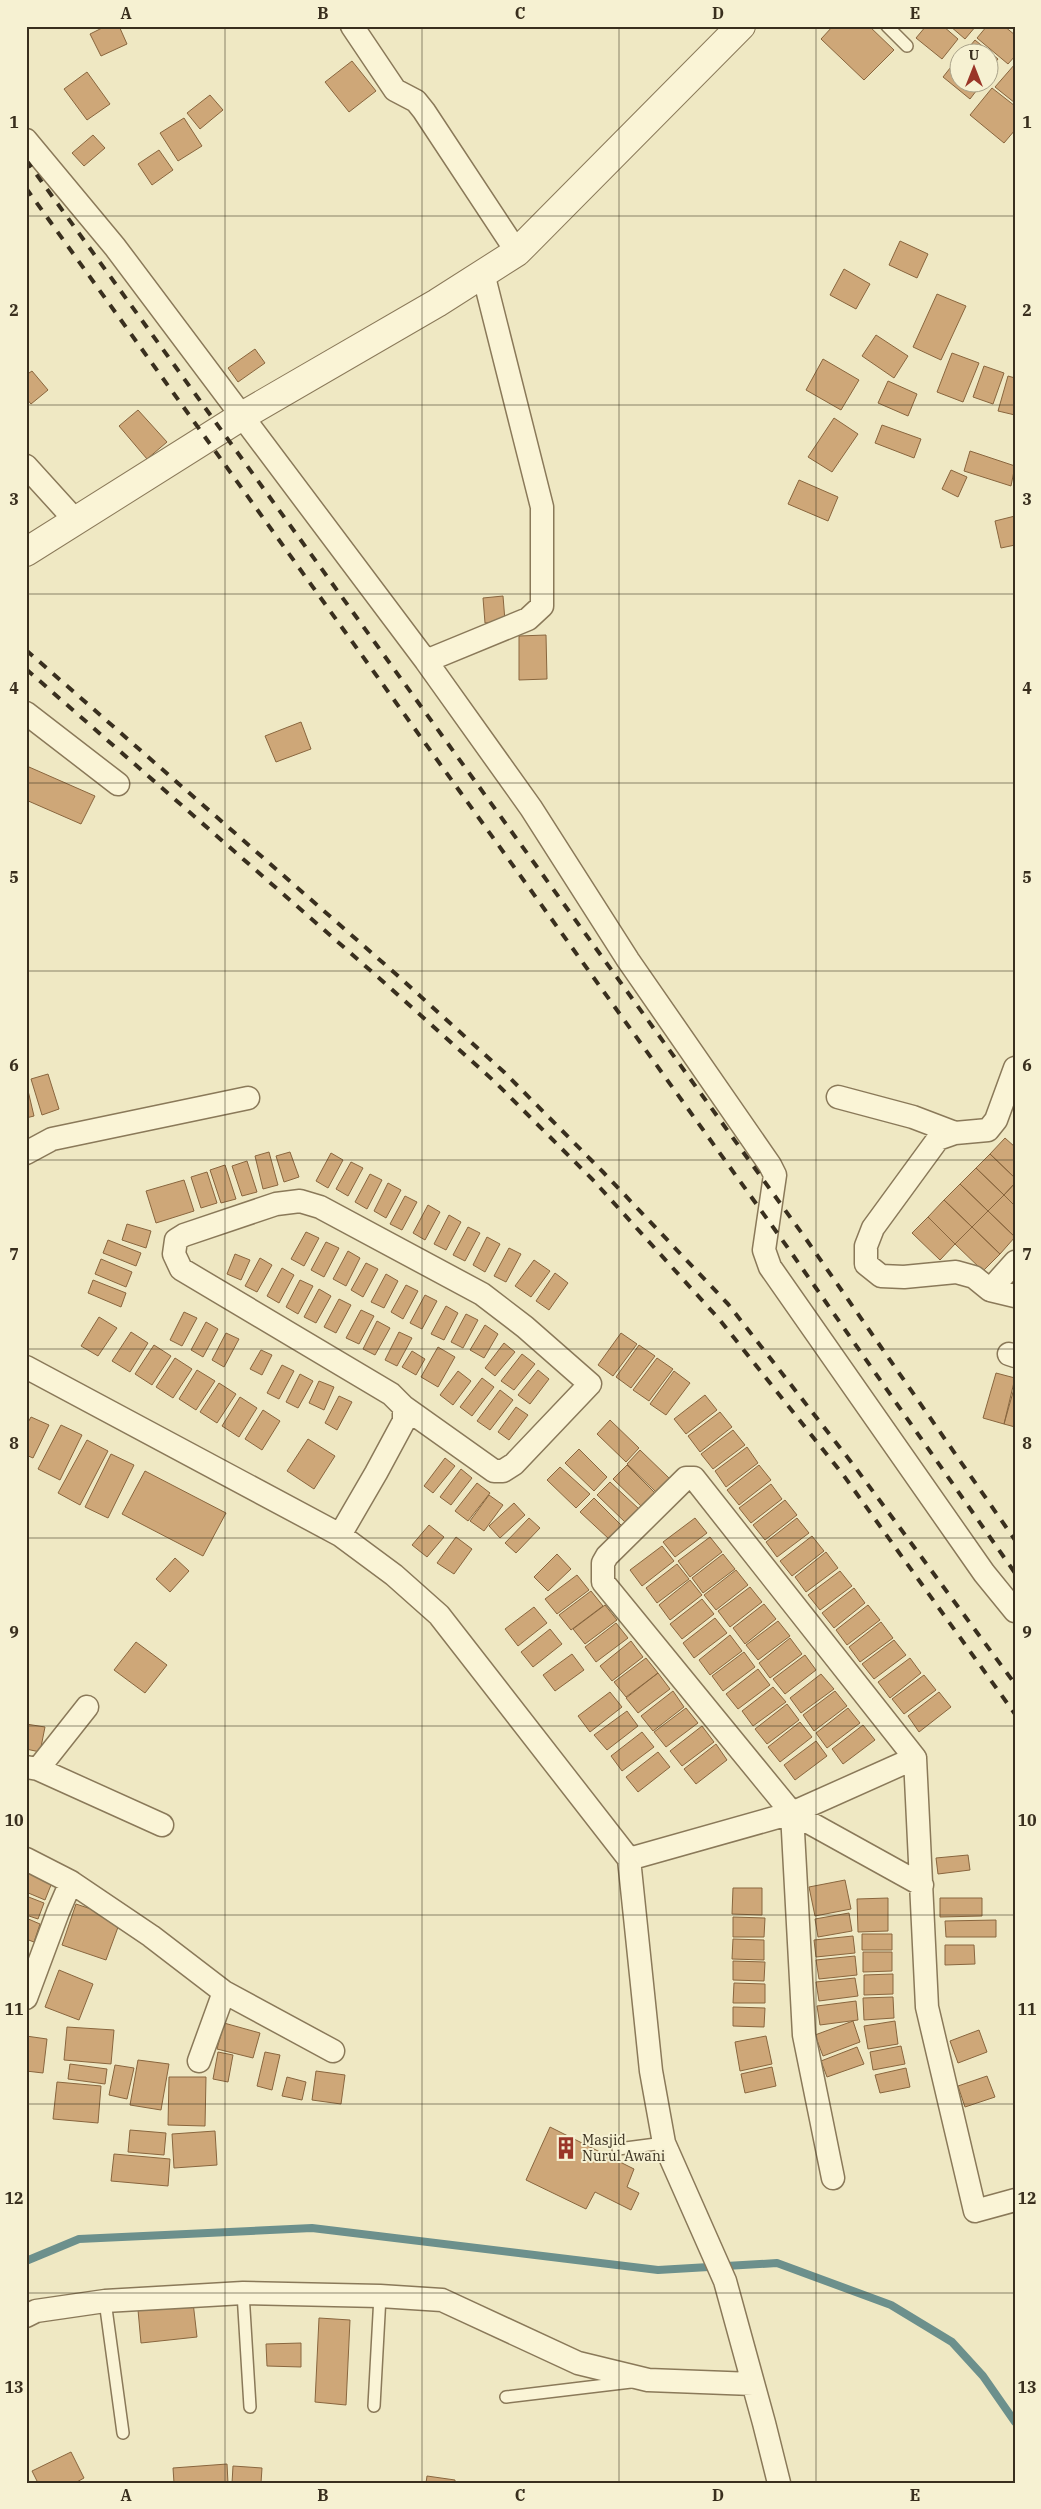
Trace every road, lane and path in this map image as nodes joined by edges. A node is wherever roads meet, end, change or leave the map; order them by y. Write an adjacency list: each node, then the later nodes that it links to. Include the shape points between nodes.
1 (352, 26): 6 (street, via 395,90 416,101 424,111)
2 (741, 26): 6 (street)
3 (887, 26): 4 (lane)
4 (907, 46)
5 (26, 140): 8 (street, via 115,246)
6 (517, 252): 7 (street)
7 (483, 273): 8 (street); 12 (street, via 542,507 542,606 528,619)
8 (242, 416): 10 (street); 12 (street)
9 (26, 466): 10 (street)
10 (76, 521): 11 (street)
11 (26, 552)
12 (426, 661): 26 (street, via 531,808 628,960 770,1165 775,1175 764,1250 770,1267 984,1573)
13 (31, 724): 14 (street)
14 (118, 784)
15 (1015, 1068): 18 (street, via 996,1120 988,1130)
16 (838, 1097): 18 (street, via 913,1117)
17 (248, 1098): 19 (street, via 52,1139)
18 (955, 1133): 21 (street, via 938,1139 874,1228 866,1246 866,1264 881,1276 956,1272 974,1277)
19 (26, 1153)
20 (1015, 1262): 21 (street)
21 (990, 1290): 22 (street)
22 (1015, 1296)
23 (26, 1368): 25 (street)
24 (404, 1407): 24 (street, via 391,1394 181,1269 174,1254 176,1240 276,1204 300,1201 320,1207 482,1294 590,1384 514,1464 502,1472 494,1471); 25 (street, via 404,1421)
25 (340, 1534): 33 (street, via 439,1615)
26 (1015, 1610)
27 (87, 1707): 29 (street)
28 (915, 1758): 30 (street); 30 (street, via 694,1478 686,1478 607,1556 603,1563 603,1582); 35 (street)
29 (32, 1768): 31 (street)
30 (792, 1813): 33 (street); 35 (street); 42 (street, via 804,2035)
31 (162, 1825)
32 (26, 1859): 34 (street)
33 (629, 1859): 40 (street, via 651,2071)
34 (71, 1882): 36 (street, via 151,1936); 37 (street)
35 (922, 1884): 43 (street, via 927,2007 975,2211)
36 (224, 1992): 38 (street); 39 (street)
37 (26, 1998)
38 (333, 2051)
39 (199, 2061)
40 (664, 2143): 41 (lane); 49 (street, via 725,2281)
41 (618, 2149)
42 (833, 2178)
43 (1015, 2200)
44 (243, 2293): 45 (street); 46 (street); 52 (lane)
45 (380, 2296): 48 (street, via 442,2300 578,2363); 51 (lane)
46 (105, 2301): 47 (street, via 36,2311); 53 (lane)
47 (26, 2316)
48 (648, 2380): 49 (street); 50 (lane)
49 (754, 2384): 54 (street)
50 (506, 2397)
51 (374, 2406)
52 (250, 2408)
53 (123, 2433)
54 (779, 2483)

